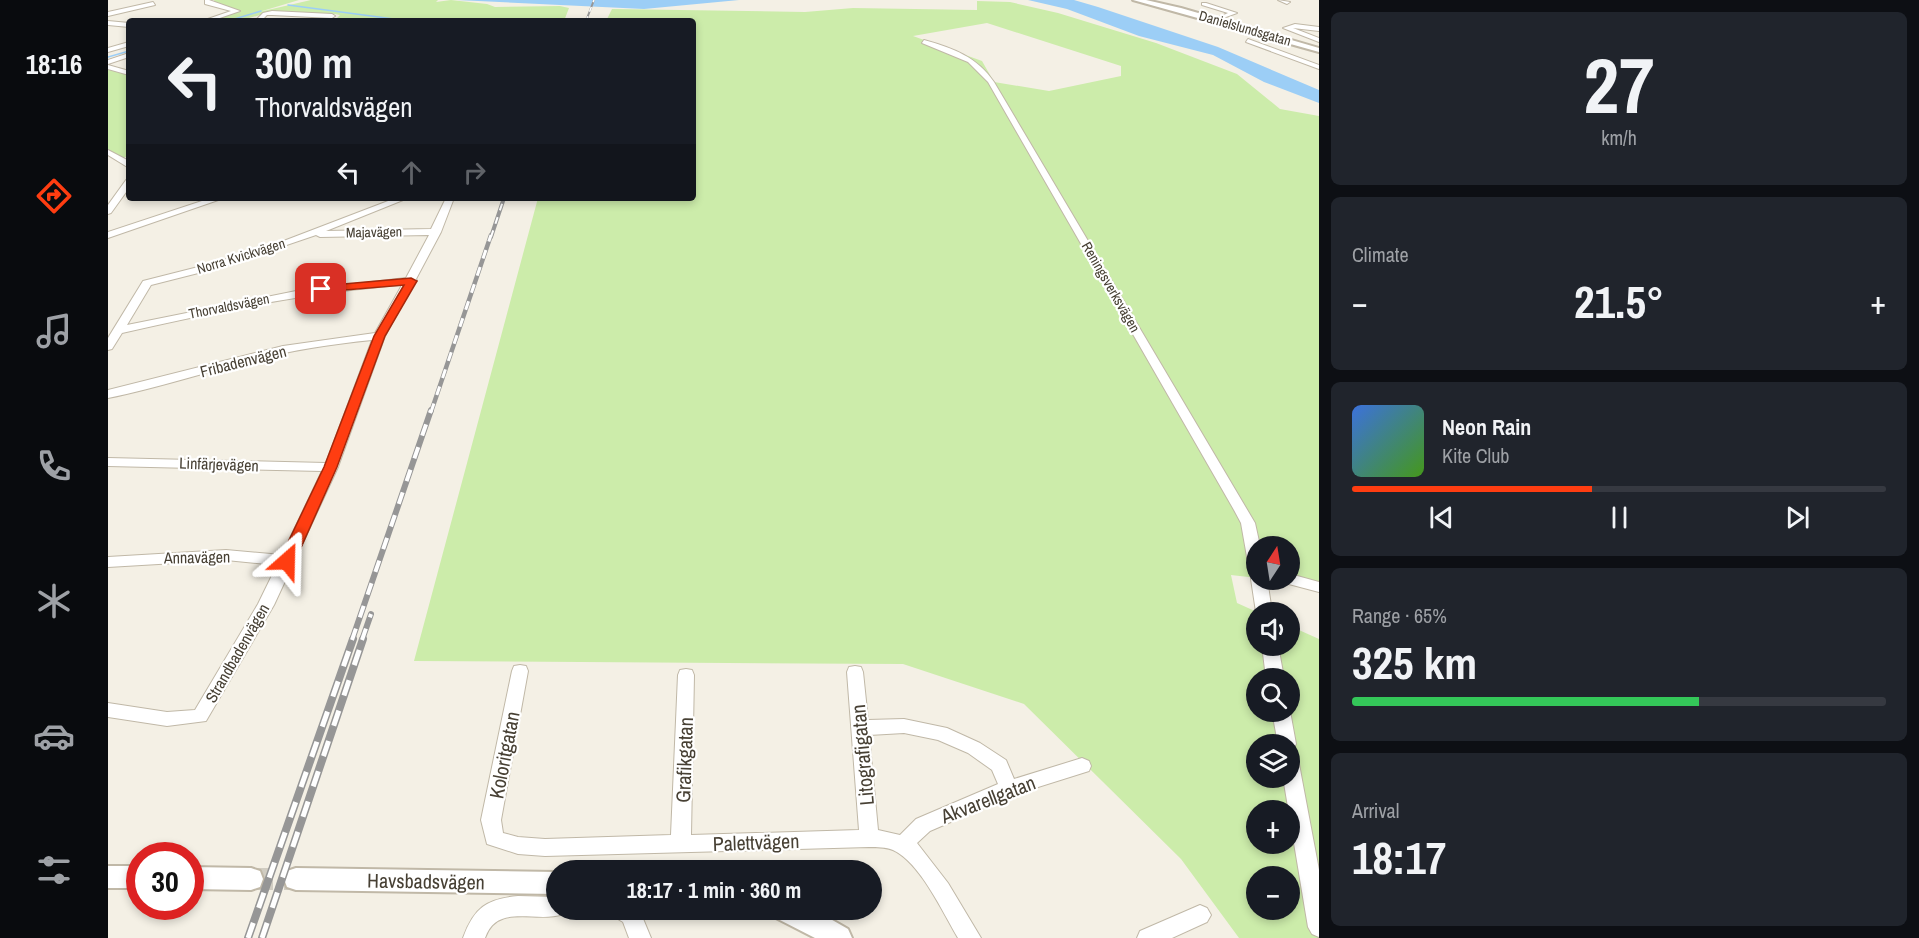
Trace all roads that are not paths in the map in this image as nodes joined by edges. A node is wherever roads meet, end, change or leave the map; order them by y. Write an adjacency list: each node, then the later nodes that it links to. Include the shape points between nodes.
1 (1136, 0): 9 (street, Danielslundsgatan)
2 (207, 1): 7 (street, via 237,11)
3 (153, 4): 5 (street)
4 (1204, 4): 9 (street, via 1234,13)
5 (108, 14)
6 (332, 16): 8 (street, via 272,13)
7 (215, 18)
8 (261, 18)
9 (1217, 20): 18 (street, Danielslundsgatan)
10 (108, 23): 11 (street)
11 (126, 25)
12 (1319, 29): 13 (street, via 1286,28)
13 (1319, 40)
14 (924, 42): 43 (street, Reningsverksvägen, via 972,60 988,76 1241,510)
15 (1248, 42): 22 (street)
16 (126, 45): 17 (street)
17 (108, 50)
18 (1319, 50)
19 (126, 56): 20 (street)
20 (108, 62)
21 (108, 67): 23 (street)
22 (1319, 67)
23 (126, 72)
24 (108, 152): 26 (street)
25 (126, 155): 26 (street)
26 (119, 157): 27 (street)
27 (126, 163)
28 (119, 196): 32 (street)
29 (211, 201): 35 (street)
30 (396, 201): 34 (street, Norra Kvickvägen)
31 (449, 201): 33 (street, Strandbadenvägen)
32 (108, 211)
33 (436, 232): 34 (street, Majavägen); 36 (street, Strandbadenvägen)
34 (312, 234): 37 (street, Norra Kvickvägen, via 147,283)
35 (108, 235)
36 (411, 281): 37 (street, Thorvaldsvägen, via 232,304); 38 (street, Strandbadenvägen)
37 (118, 330): 39 (street, Norra Kvickvägen)
38 (380, 336): 40 (street, Fribadenvägen, via 252,356); 42 (street, Strandbadenvägen)
39 (108, 347)
40 (108, 394)
41 (108, 462): 42 (street, Linfärjevägen)
42 (331, 467): 44 (street, Strandbadenvägen)
43 (1251, 536)
44 (287, 561): 45 (street, Annavägen, via 226,555); 51 (street, Strandbadenvägen, via 266,605 200,716 168,719)
45 (108, 562)
46 (1300, 582): 47 (street)
47 (1319, 587)
48 (520, 672): 56 (street, Koloritgatan, via 491,820)
49 (855, 672): 52 (street, Litografigatan)
50 (686, 675): 58 (street, Grafikgatan)
51 (108, 710)
52 (859, 728): 54 (street, via 904,726 941,733 999,765); 57 (street, Litografigatan)
53 (1082, 766): 54 (street, Akvarellgatan)
54 (1010, 788): 59 (street, Akvarellgatan, via 923,825)
55 (1294, 788): 70 (street)
56 (494, 838): 58 (street, Palettvägen, via 528,846)
57 (869, 838): 58 (street, Palettvägen); 59 (street, Palettvägen, via 889,840)
58 (681, 844)
59 (904, 847): 74 (street, via 927,872)
60 (108, 878): 61 (street)
61 (126, 878)
62 (204, 878): 63 (street)
63 (251, 879)
64 (296, 879): 65 (street, Havsbadsvägen)
65 (546, 883)
66 (546, 907): 71 (street, via 503,907 489,912)
67 (1200, 915): 75 (street)
68 (633, 920): 72 (street)
69 (808, 920): 73 (street)
70 (1319, 927)
71 (477, 928)
72 (640, 938)
73 (839, 938)
74 (970, 938)
75 (1148, 938)

